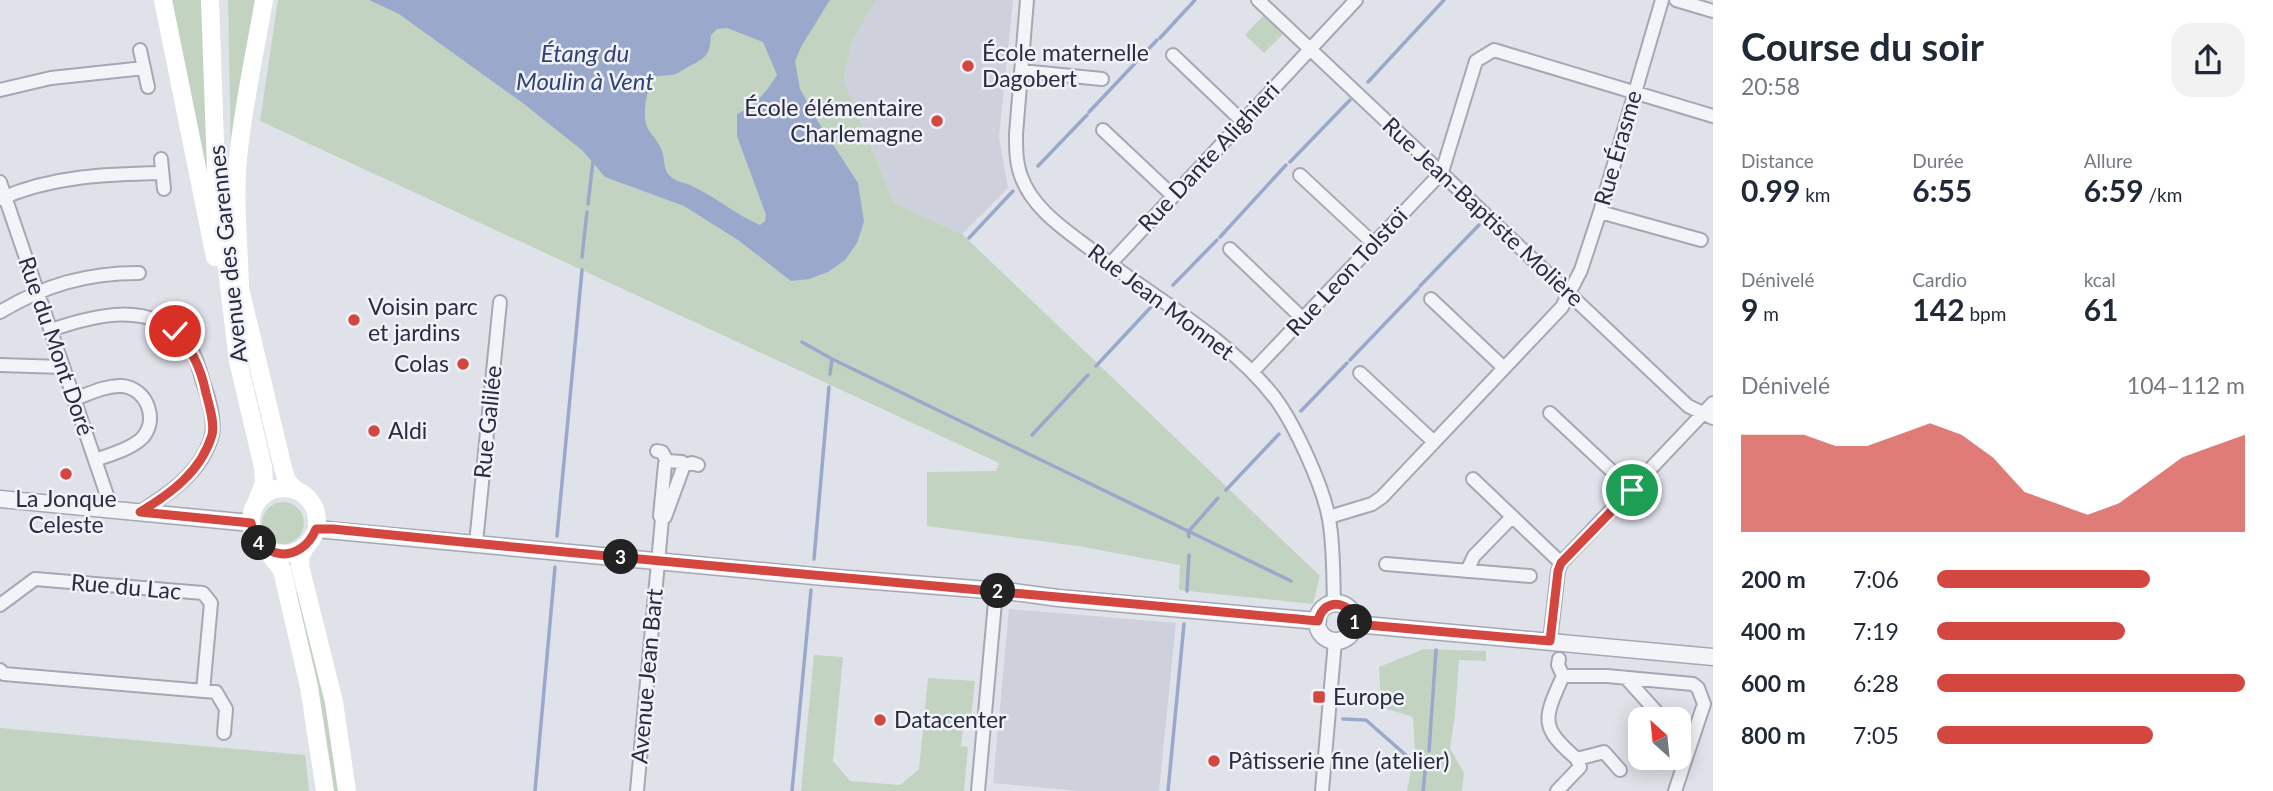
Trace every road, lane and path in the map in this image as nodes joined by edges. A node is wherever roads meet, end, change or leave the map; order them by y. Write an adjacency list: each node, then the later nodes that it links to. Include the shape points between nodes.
1 (163, 0): 45 (main road)
2 (211, 0): 45 (main road, Avenue des Garennes, via 216,170)
3 (217, 0): 37 (main road, Avenue des Garennes, via 222,169)
4 (264, 0): 37 (main road, via 238,161)
5 (1027, 0): 15 (street, Rue Jean Monnet)
6 (1258, 0): 11 (street, Rue Jean-Baptiste Molière)
7 (1356, 0): 11 (street, Rue Dante Alighieri)
8 (1662, 0): 19 (street, Rue Érasme)
9 (1676, 0): 10 (street)
10 (1713, 11)
11 (1309, 49): 21 (street, Rue Dante Alighieri); 24 (street, Rue Jean-Baptiste Molière)
12 (140, 50): 14 (street)
13 (1173, 55): 21 (street)
14 (144, 68): 17 (street); 18 (street, via 51,78)
15 (1021, 71): 16 (street); 35 (street, Rue Jean Monnet, via 1016,134 1021,177 1039,206)
16 (1102, 79)
17 (148, 87)
18 (0, 90)
19 (1634, 94): 20 (street); 24 (street, via 1494,50 1476,61); 31 (street, Rue Érasme)
20 (1713, 116)
21 (1242, 121): 29 (street, Rue Dante Alighieri)
22 (1102, 130): 29 (street)
23 (161, 159): 25 (street)
24 (1442, 172): 33 (street, Rue Leon Tolstoï); 39 (street, Rue Jean-Baptiste Molière)
25 (162, 173): 28 (street); 30 (street, via 77,177)
26 (1300, 175): 33 (street)
27 (0, 182): 30 (street, Rue du Mont Doré)
28 (164, 189)
29 (1172, 195): 35 (street, Rue Dante Alighieri)
30 (2, 198): 38 (street, Rue du Mont Doré)
31 (1600, 212): 32 (street); 39 (street, Rue Érasme)
32 (1701, 240)
33 (1374, 244): 43 (street, Rue Leon Tolstoï)
34 (1230, 249): 43 (street)
35 (1110, 264): 49 (street, Rue Jean Monnet)
36 (139, 273): 38 (street, via 75,279)
37 (240, 288): 62 (main road, Avenue des Garennes, via 283,468)
38 (38, 292): 42 (street); 44 (street, Rue du Mont Doré)
39 (1569, 294): 48 (street, Rue Érasme); 54 (street, Rue Jean-Baptiste Molière, via 1688,406)
40 (1431, 299): 48 (street)
41 (500, 302): 73 (street, Rue Galilée)
42 (0, 312)
43 (1303, 319): 49 (street, Rue Leon Tolstoï)
44 (51, 330): 47 (street, Rue du Mont Doré); 67 (street, via 104,315 142,316 175,331 195,356 212,434 183,483)
45 (238, 361): 65 (main road, Avenue des Garennes, via 263,467 264,483)
46 (0, 365): 47 (street)
47 (63, 367): 51 (street, Rue du Mont Doré)
48 (1504, 368): 55 (street, Rue Érasme)
49 (1252, 371): 68 (street, Rue Jean Monnet, via 1288,421)
50 (1360, 373): 55 (street)
51 (74, 399): 57 (street, Rue du Mont Doré); 57 (street, via 124,386 142,395 149,408 149,428 143,438)
52 (1713, 403): 54 (street)
53 (1550, 414): 63 (street)
54 (1708, 416): 63 (street)
55 (1434, 442): 68 (street, Rue Érasme, via 1382,497)
56 (657, 451): 58 (street)
57 (95, 460): 66 (street, Rue du Mont Doré)
58 (667, 461): 59 (street); 70 (street)
59 (684, 465): 60 (street); 70 (street)
60 (698, 465)
61 (1472, 479): 69 (street)
62 (296, 490): 65 (main road, via 274,489); 72 (main road, via 316,510)
63 (1632, 490): 77 (street)
64 (0, 499): 66 (street)
65 (256, 503): 71 (main road)
66 (112, 510): 67 (street)
67 (140, 512): 71 (street)
68 (1329, 517): 82 (street, Rue Jean Monnet)
69 (1512, 517): 77 (street); 79 (street, via 1474,556)
70 (662, 519): 76 (street, Avenue Jean Bart)
71 (251, 523): 75 (main road)
72 (316, 529): 73 (street); 74 (main road)
73 (476, 543): 76 (street)
74 (306, 546): 75 (main road, via 285,554); 101 (main road, via 300,566 334,702)
75 (264, 548): 100 (main road, via 282,570 309,687)
76 (658, 560): 81 (street); 102 (street, Avenue Jean Bart)
77 (1561, 563): 87 (street)
78 (1386, 564): 79 (street)
79 (1467, 571): 80 (street)
80 (1530, 576)
81 (996, 591): 84 (street); 103 (street)
82 (1334, 604): 84 (street, via 1323,609); 85 (street, via 1351,611)
83 (0, 606): 93 (street, Rue du Lac, via 35,579 203,593 211,603)
84 (1318, 621): 86 (street, via 1322,635)
85 (1355, 624): 86 (street, via 1351,634); 87 (street)
86 (1335, 641): 104 (street)
87 (1550, 641): 88 (street)
88 (1713, 657)
89 (1559, 659): 91 (street)
90 (0, 670): 93 (street, via 4,674)
91 (1563, 676): 92 (street); 97 (street, via 1548,722 1555,740)
92 (1626, 678): 94 (street); 96 (street, via 1698,688 1704,704)
93 (203, 691): 95 (street, via 216,692 226,709)
94 (1652, 707)
95 (224, 733)
96 (1691, 738)
97 (1577, 759): 98 (street, via 1604,752); 105 (street, via 1580,767)
98 (1620, 770)
99 (1681, 770): 106 (street)
100 (325, 791)
101 (347, 791)
102 (637, 791)
103 (978, 791)
104 (1322, 791)
105 (1557, 791)
106 (1675, 791)

